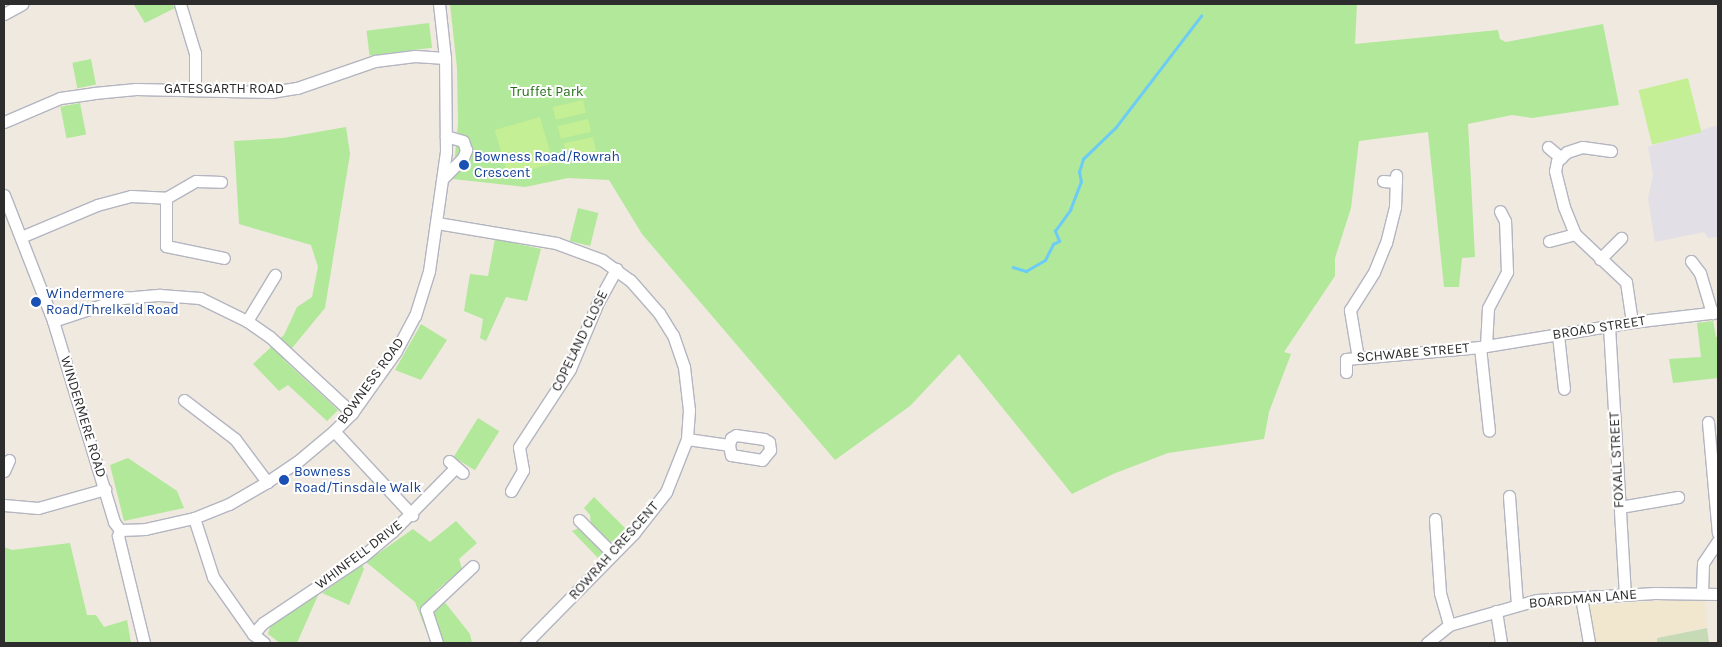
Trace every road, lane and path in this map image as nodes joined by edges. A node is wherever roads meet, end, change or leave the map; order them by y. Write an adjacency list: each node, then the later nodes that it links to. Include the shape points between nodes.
1 (22, 4): 4 (street)
2 (180, 4): 6 (street, via 195,53)
3 (439, 4): 5 (street, BOWNESS ROAD)
4 (4, 14)
5 (445, 58): 6 (street, GATESGARTH ROAD, via 415,56 375,61 297,88 271,92); 8 (street, BOWNESS ROAD)
6 (196, 90): 7 (street, GATESGARTH ROAD, via 85,94 36,106)
7 (4, 122)
8 (446, 136): 12 (street, BOWNESS ROAD); 12 (street, via 464,141 466,150 463,158)
9 (1548, 147): 11 (street)
10 (1611, 151): 11 (street, via 1582,147)
11 (1561, 158): 19 (street, via 1556,172 1564,208)
12 (443, 178): 18 (street, BOWNESS ROAD)
13 (221, 182): 16 (street, via 196,181)
14 (1383, 182): 35 (street, via 1396,179 1393,216 1383,251 1350,310)
15 (4, 195): 20 (street, WINDERMERE ROAD)
16 (166, 198): 20 (street, via 131,196 97,205); 23 (street, via 166,246)
17 (1500, 211): 34 (street, via 1505,221 1507,272 1488,308)
18 (437, 223): 26 (street, ROWRAH CRESCENT, via 556,243 583,252); 39 (street, BOWNESS ROAD, via 429,271 415,316 396,351)
19 (1575, 234): 22 (street); 24 (street)
20 (21, 238): 30 (street, WINDERMERE ROAD)
21 (1621, 238): 24 (street)
22 (1549, 241)
23 (224, 258)
24 (1600, 259): 31 (street, via 1626,282)
25 (1691, 261): 28 (street, via 1700,273)
26 (616, 270): 43 (street, ROWRAH CRESCENT, via 641,290 673,335 688,387); 50 (street, COPELAND CLOSE, via 598,302 570,368 519,447 523,470)
27 (275, 275): 29 (street)
28 (1715, 313): 31 (street, BROAD STREET)
29 (248, 320): 30 (street, via 200,298 160,295 123,298); 39 (street)
30 (53, 321): 49 (street, WINDERMERE ROAD)
31 (1632, 322): 32 (street, BROAD STREET)
32 (1608, 326): 33 (street, BROAD STREET); 54 (street, FOXALL STREET)
33 (1558, 334): 34 (street, BROAD STREET); 37 (street)
34 (1483, 347): 35 (street, SCHWABE STREET); 42 (street)
35 (1358, 358): 36 (street, SCHWABE STREET, via 1346,359)
36 (1346, 372)
37 (1564, 389)
38 (184, 400): 48 (street, via 235,439)
39 (352, 413): 41 (street, BOWNESS ROAD)
40 (1708, 422): 60 (street)
41 (334, 431): 48 (street, BOWNESS ROAD); 55 (street)
42 (1489, 432)
43 (687, 439): 44 (street); 62 (street, ROWRAH CRESCENT, via 666,492)
44 (729, 445)
45 (9, 460): 47 (street)
46 (456, 467): 55 (street, WHINFELL DRIVE)
47 (4, 471)
48 (267, 482): 56 (street, BOWNESS ROAD, via 229,504)
49 (105, 489): 53 (street, via 38,508); 59 (street, WINDERMERE ROAD, via 114,522)
50 (511, 491)
51 (1509, 496): 68 (street)
52 (1678, 498): 54 (street)
53 (4, 505)
54 (1620, 507): 66 (street, FOXALL STREET)
55 (412, 515): 71 (street, WHINFELL DRIVE, via 363,556 263,623)
56 (194, 518): 59 (street, BOWNESS ROAD, via 152,528); 71 (street, via 213,577)
57 (1435, 519): 70 (street, via 1440,593)
58 (579, 520): 62 (street)
59 (120, 530): 72 (street, WINDERMERE ROAD, via 118,536)
60 (1718, 533)
61 (1718, 541): 64 (street, via 1703,563)
62 (613, 554): 75 (street, ROWRAH CRESCENT)
63 (473, 566): 74 (street, via 426,610)
64 (1702, 592): 65 (street, BOARDMAN LANE); 66 (street, BOARDMAN LANE)
65 (1718, 594)
66 (1625, 595): 67 (street, BOARDMAN LANE)
67 (1580, 597): 68 (street, BOARDMAN LANE); 78 (street)
68 (1517, 605): 69 (street, BOARDMAN LANE)
69 (1496, 611): 70 (street, BOARDMAN LANE); 77 (street)
70 (1449, 626): 76 (street, BOARDMAN LANE)
71 (253, 634): 73 (street)
72 (144, 643)
73 (264, 643)
74 (437, 643)
75 (526, 643)
76 (1427, 643)
77 (1501, 643)
78 (1589, 643)

